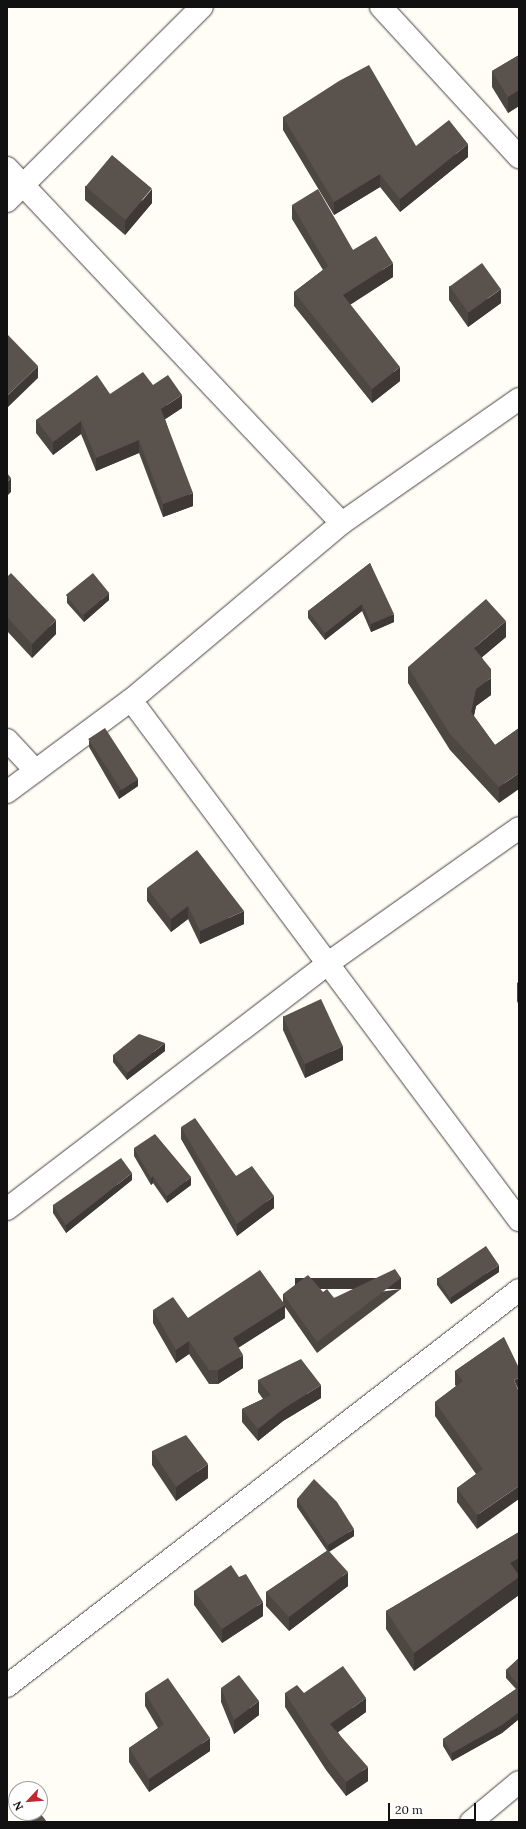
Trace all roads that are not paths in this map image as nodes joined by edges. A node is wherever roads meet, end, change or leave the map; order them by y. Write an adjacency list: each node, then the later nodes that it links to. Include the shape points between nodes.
1 (202, 7): 5 (street)
2 (382, 7): 3 (street)
3 (519, 157)
4 (7, 168): 5 (street)
5 (24, 187): 6 (street); 8 (street)
6 (7, 201)
7 (519, 399): 8 (street)
8 (342, 523): 9 (street)
9 (131, 700): 11 (street); 14 (street)
10 (7, 740): 11 (street)
11 (36, 771): 12 (street)
12 (7, 792)
13 (519, 828): 14 (street)
14 (327, 964): 15 (street); 16 (street)
15 (7, 1209)
16 (519, 1220)
17 (519, 1290): 18 (street)
18 (7, 1686)
19 (519, 1782): 20 (street)
20 (471, 1822)

